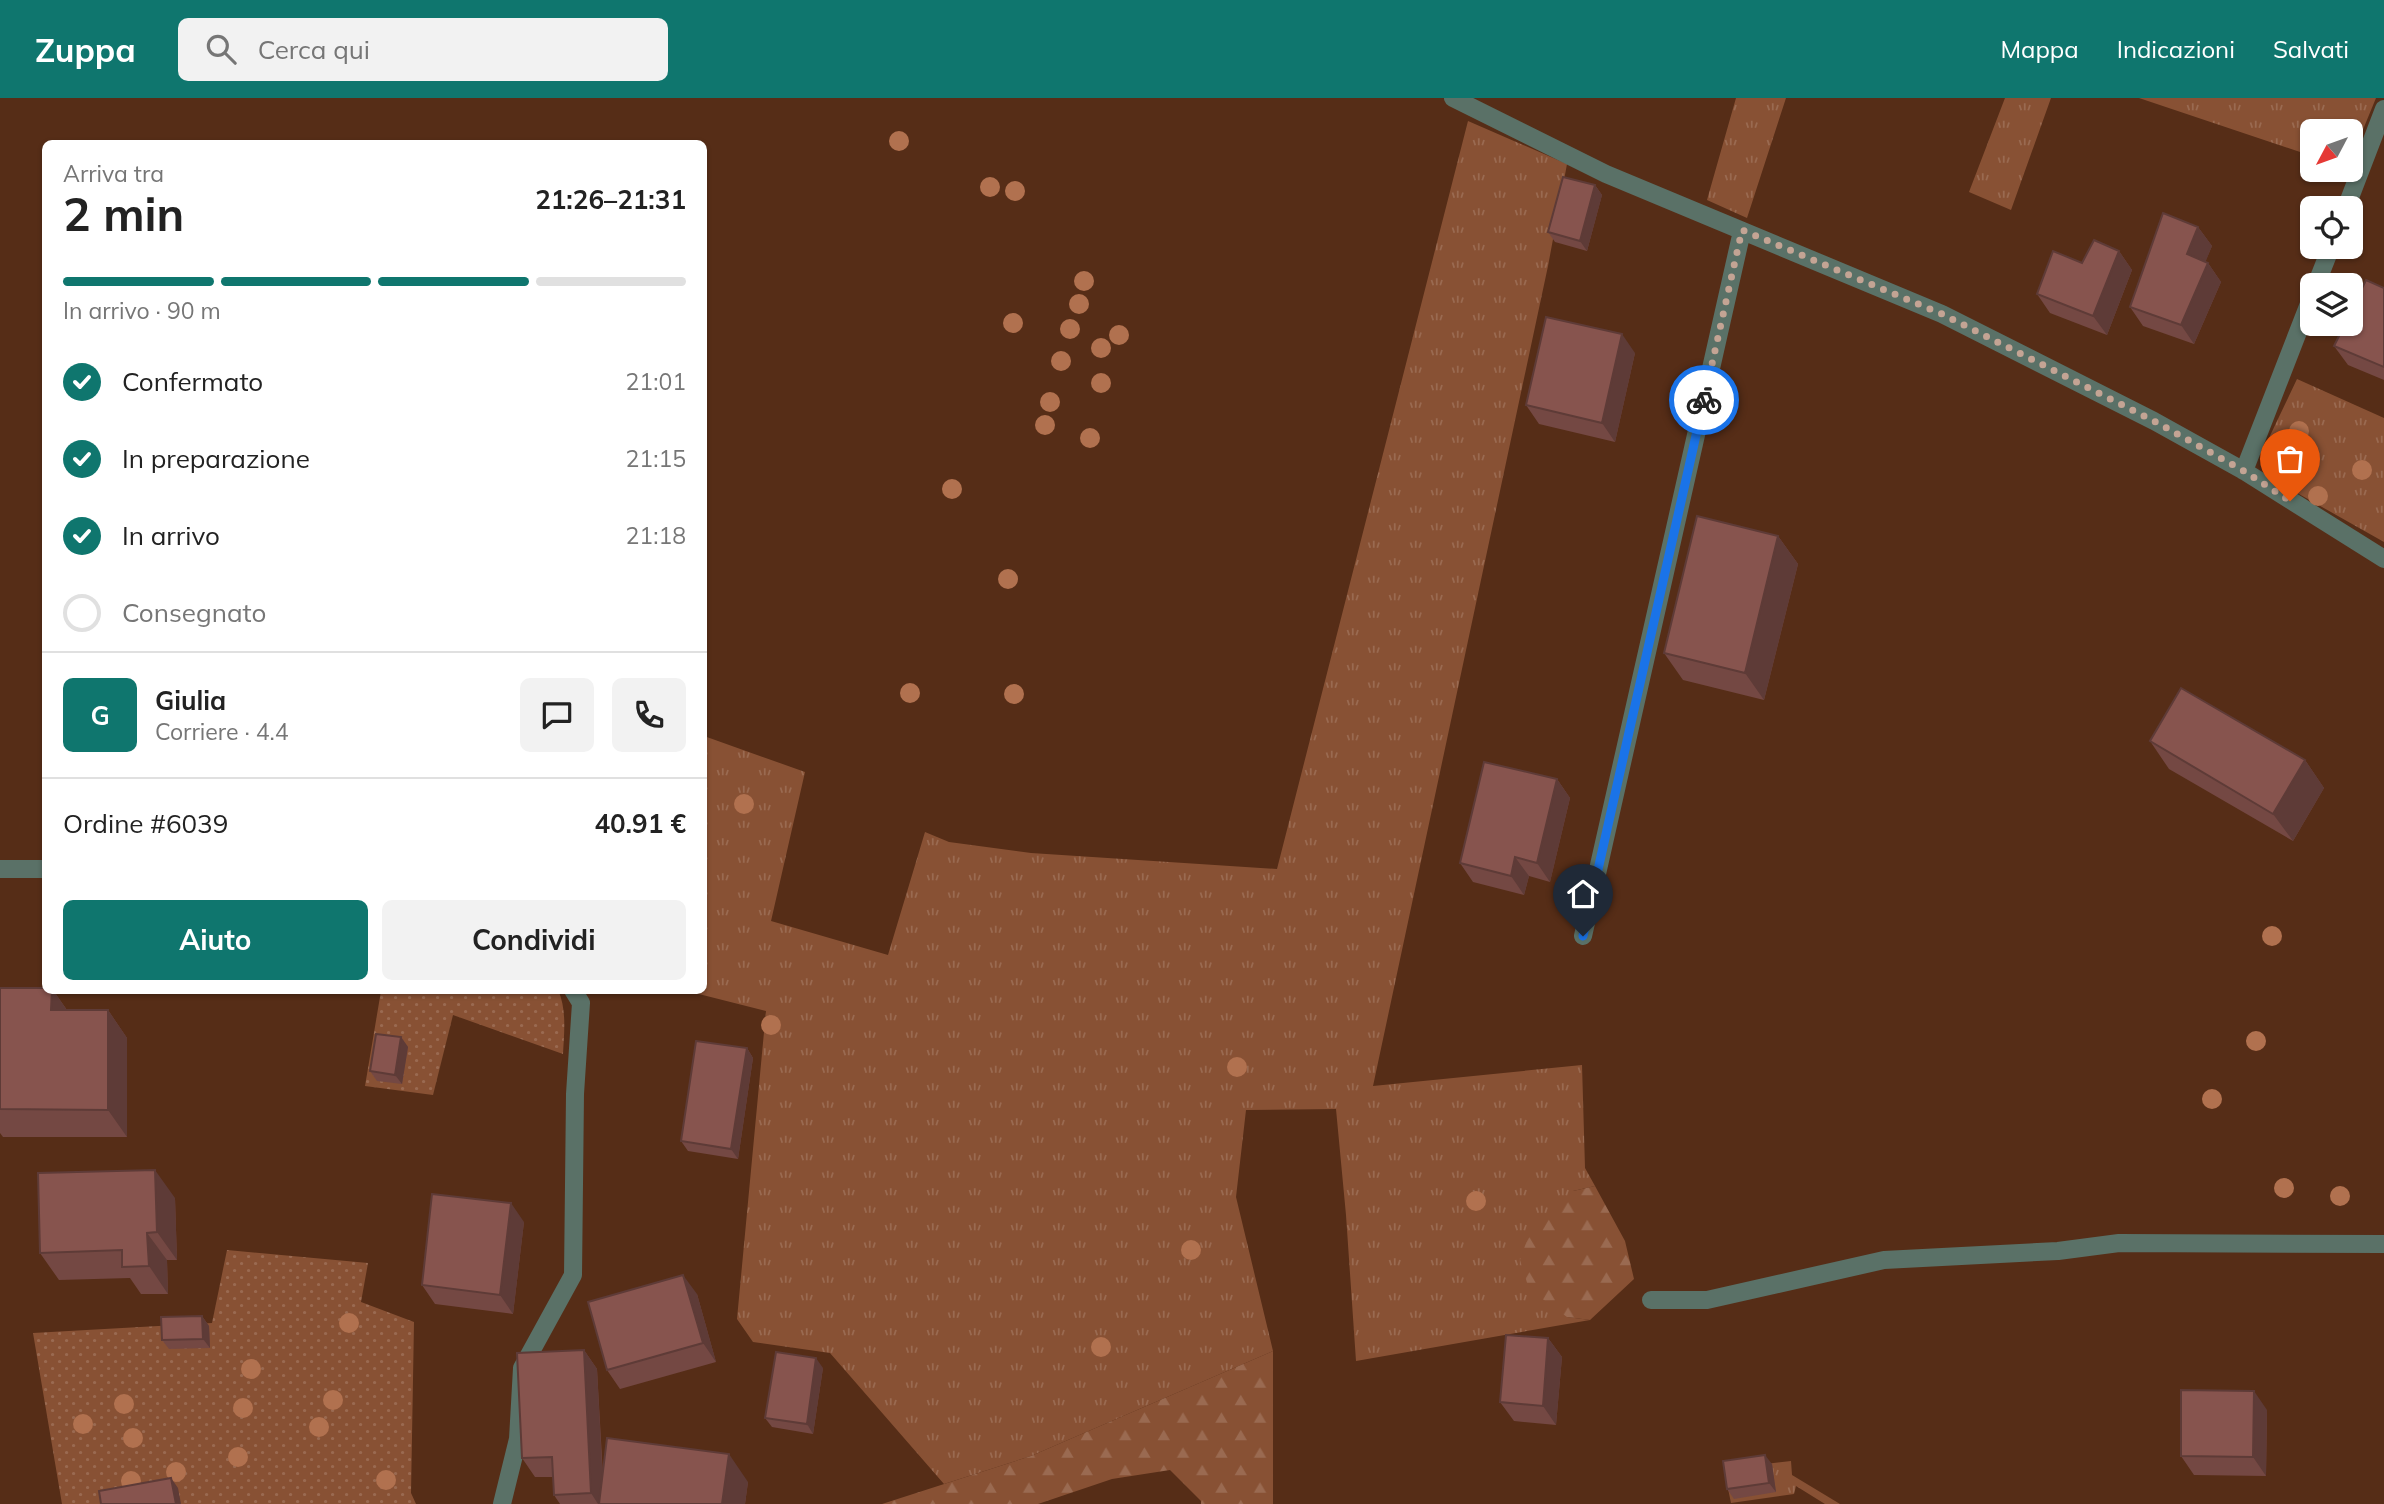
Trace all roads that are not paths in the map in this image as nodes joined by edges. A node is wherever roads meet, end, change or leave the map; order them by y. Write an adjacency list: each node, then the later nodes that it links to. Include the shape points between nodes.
1 (1453, 98): 4 (street, via 1606,174)
2 (2384, 109): 3 (street)
3 (2351, 196)
4 (1742, 230): 6 (street, via 1942,314); 10 (street)
5 (2300, 327): 6 (street)
6 (2244, 471): 7 (street)
7 (2384, 559)
8 (0, 869): 9 (street)
9 (42, 869)
10 (1583, 936)
11 (575, 994): 14 (street, via 581,1003 573,1275 523,1368 518,1438)
12 (2384, 1244): 13 (street, via 2119,1243 2058,1251 1884,1260 1707,1300)
13 (1651, 1300)
14 (502, 1504)

